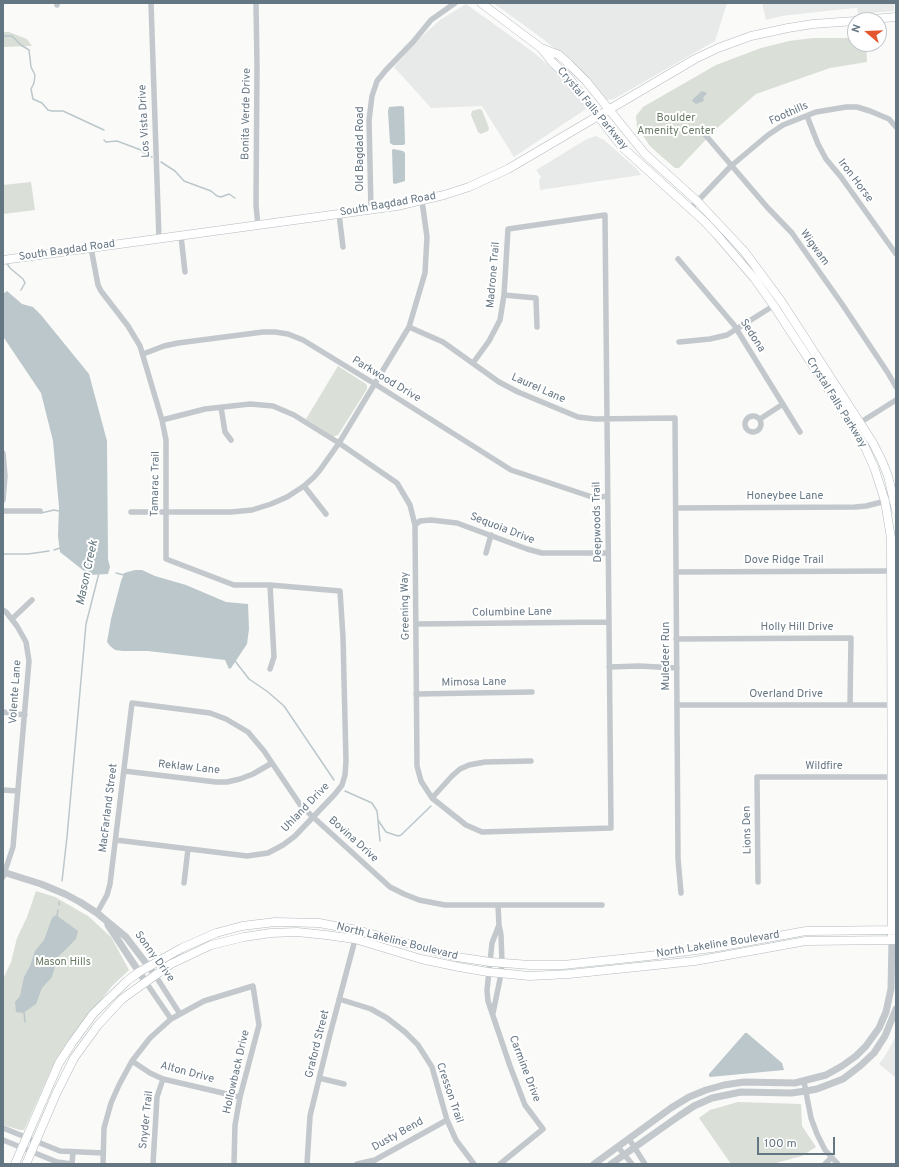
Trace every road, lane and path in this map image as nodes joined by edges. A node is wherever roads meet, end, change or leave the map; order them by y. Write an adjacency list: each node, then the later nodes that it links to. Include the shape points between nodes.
1 (151, 3): 23 (street, Los Vista Drive)
2 (256, 3): 20 (street, Bonita Verde Drive)
3 (455, 3): 18 (street, Old Bagdad Road, via 431,20 377,82 372,96 369,120)
4 (481, 3): 6 (main road, Crystal Falls Parkway)
5 (847, 22): 7 (main road, South Bagdad Road, via 807,25 751,36 695,59)
6 (541, 48): 7 (main road, Crystal Falls Parkway, via 559,55 586,81); 8 (main road, Crystal Falls Parkway, via 568,77)
7 (609, 109): 8 (main road, South Bagdad Road); 12 (main road, Crystal Falls Parkway)
8 (598, 116): 13 (main road, Crystal Falls Parkway, via 622,147); 15 (main road, South Bagdad Road, via 508,169 450,193)
9 (807, 116): 10 (street, Foothills, via 816,112 857,107 888,119); 14 (street, Foothills, via 768,134); 26 (street, Iron Horse, via 826,159)
10 (896, 127)
11 (702, 131): 14 (street, Wigwam)
12 (645, 154): 13 (main road); 16 (main road, Crystal Falls Parkway)
13 (638, 162): 17 (main road, Crystal Falls Parkway)
14 (731, 166): 16 (street, Foothills); 40 (street, Wigwam, via 792,233)
15 (422, 201): 18 (main road, South Bagdad Road); 33 (street, via 427,237 425,273)
16 (697, 201): 17 (street, Foothills); 31 (main road, Crystal Falls Parkway, via 744,252)
17 (691, 208): 32 (main road, Crystal Falls Parkway, via 738,259)
18 (371, 210): 19 (main road, South Bagdad Road)
19 (339, 214): 20 (main road, South Bagdad Road); 24 (street)
20 (258, 226): 22 (main road, South Bagdad Road)
21 (508, 229): 30 (street, Madrone Trail); 44 (street, Deepwoods Trail, via 605,215)
22 (181, 236): 23 (main road, South Bagdad Road); 29 (street)
23 (159, 239): 25 (main road, South Bagdad Road)
24 (343, 247)
25 (91, 248): 28 (main road, South Bagdad Road); 37 (street, Tamarac Trail, via 98,285 133,334)
26 (896, 254)
27 (678, 259): 35 (street, Sedona)
28 (3, 260)
29 (185, 272)
30 (504, 295): 34 (street, via 536,298); 38 (street, Madrone Trail, via 497,327)
31 (781, 301): 32 (street); 48 (main road, Crystal Falls Parkway)
32 (774, 306): 35 (street); 57 (main road, Crystal Falls Parkway, via 863,443)
33 (408, 327): 38 (street, Laurel Lane, via 443,342); 39 (street)
34 (537, 327)
35 (736, 330): 36 (street, via 710,339); 42 (street, Sedona)
36 (679, 342)
37 (143, 354): 39 (street, Parkwood Drive, via 178,343 262,332 282,333 303,340); 47 (street, Tamarac Trail)
38 (473, 363): 44 (street, Laurel Lane, via 518,392 578,417)
39 (375, 384): 51 (street); 54 (street, Parkwood Drive, via 511,470 595,498)
40 (896, 387)
41 (896, 400): 48 (street)
42 (783, 404): 46 (street); 49 (street, Sedona)
43 (221, 407): 47 (street, Greening Way, via 184,413); 50 (street, via 225,432); 51 (street, Greening Way, via 250,404 273,406 294,415)
44 (607, 418): 45 (street, Laurel Lane); 54 (street, Deepwoods Trail)
45 (675, 418): 58 (street, Muledeer Run)
46 (760, 419)
47 (162, 420): 63 (street, Tamarac Trail, via 166,440)
48 (861, 422): 55 (main road, Crystal Falls Parkway, via 882,461)
49 (800, 432)
50 (231, 440)
51 (339, 443): 53 (street, via 320,470); 65 (street, Greening Way, via 397,483 410,505)
52 (3, 453): 56 (street)
53 (304, 486): 63 (street, via 279,501 252,510); 64 (street)
54 (607, 496): 68 (street, Deepwoods Trail)
55 (894, 499): 57 (street, Honeybee Lane); 59 (main road, Crystal Falls Parkway)
56 (3, 500)
57 (885, 501): 58 (street, Honeybee Lane, via 855,507); 69 (main road, Crystal Falls Parkway, via 891,538)
58 (676, 508): 70 (street, Muledeer Run)
59 (896, 510)
60 (3, 511): 61 (street)
61 (40, 511)
62 (131, 512): 63 (street)
63 (165, 512): 71 (street, Tamarac Trail, via 166,558 234,585)
64 (326, 514)
65 (415, 525): 66 (street, Sequoia Drive, via 422,520 449,521); 77 (street, Greening Way)
66 (492, 535): 67 (street); 68 (street, Sequoia Drive, via 542,553)
67 (486, 553)
68 (608, 553): 76 (street, Deepwoods Trail)
69 (892, 571): 70 (street, Dove Ridge Trail); 87 (main road, Crystal Falls Parkway)
70 (676, 572): 78 (street, Muledeer Run)
71 (270, 585): 72 (street, Tamarac Trail); 81 (street, via 274,657)
72 (340, 591): 98 (street, Uhland Drive, via 345,775 335,794)
73 (32, 600): 75 (street)
74 (3, 610): 75 (street, Volente Lane)
75 (12, 619): 89 (street, Volente Lane, via 26,642 29,661)
76 (609, 622): 77 (street, Columbine Lane); 79 (street, Deepwoods Trail)
77 (416, 624): 83 (street, Greening Way)
78 (676, 638): 80 (street, Muledeer Run); 86 (street, Holly Hill Drive, via 851,638)
79 (609, 667): 80 (street); 99 (street, Deepwoods Trail)
80 (677, 668): 85 (street, Muledeer Run)
81 (270, 669)
82 (532, 692): 83 (street, Mimosa Lane)
83 (416, 694): 97 (street, Greening Way, via 417,766 421,781)
84 (132, 703): 91 (street, Bovina Drive, via 202,711 226,719 248,732); 92 (street, MacFarland Street)
85 (677, 705): 86 (street, Overland Drive); 105 (street, Muledeer Run, via 678,859)
86 (850, 705): 87 (street, Overland Drive)
87 (894, 705): 94 (main road, Crystal Falls Parkway)
88 (3, 712): 89 (street)
89 (25, 715): 96 (street, Volente Lane)
90 (531, 761): 97 (street, via 469,765 452,776)
91 (272, 763): 92 (street, Reklaw Lane, via 253,774 227,782); 98 (street, Bovina Drive, via 301,806)
92 (124, 771): 100 (street, MacFarland Street)
93 (757, 777): 94 (street, Wildfire); 103 (street, Lions Den)
94 (892, 777): 112 (main road, Crystal Falls Parkway)
95 (3, 790): 96 (street)
96 (18, 791): 102 (street, Volente Lane, via 13,847)
97 (432, 798): 99 (street, Greening Way, via 466,826 482,832)
98 (313, 817): 101 (street, Uhland Drive, via 295,836 268,853 247,856); 106 (street, Bovina Drive, via 390,887 404,894 432,904)
99 (611, 828)
100 (116, 840): 101 (street, Uhland Drive); 108 (street, MacFarland Street, via 110,884)
101 (188, 849): 104 (street)
102 (4, 874): 108 (street, Sonny Drive, via 41,884 65,894)
103 (758, 882)
104 (184, 883)
105 (681, 894)
106 (498, 905): 107 (street, Bovina Drive); 110 (street, Carmine Drive)
107 (602, 905)
108 (97, 913): 109 (street, Sonny Drive)
109 (103, 918): 117 (street, Sonny Drive, via 126,937); 118 (street, Sonny Drive)
110 (499, 924): 115 (street, Carmine Drive, via 492,943); 116 (street, Carmine Drive)
111 (357, 930): 113 (street, Graford Street); 115 (main road, North Lakeline Boulevard, via 457,957); 117 (main road, North Lakeline Boulevard, via 319,923 275,922 242,926 182,948)
112 (894, 930): 114 (main road, Crystal Falls Parkway); 116 (main road, North Lakeline Boulevard, via 806,931 712,948 563,965)
113 (355, 939): 119 (main road, North Lakeline Boulevard, via 421,959); 121 (main road, North Lakeline Boulevard, via 297,932 244,936 211,945); 123 (street, Graford Street)
114 (894, 940): 120 (main road, North Lakeline Boulevard, via 806,941 696,961 569,974); 131 (street, Crystal Falls Parkway, via 889,1001 879,1028 866,1046 842,1066 826,1075)
115 (490, 962): 116 (main road, North Lakeline Boulevard); 119 (street, Carmine Drive)
116 (502, 963): 120 (street, Carmine Drive)
117 (148, 966): 118 (main road, North Lakeline Boulevard); 121 (street, Sonny Drive)
118 (139, 972): 122 (street, Sonny Drive); 137 (main road, North Lakeline Boulevard, via 98,1009 72,1043 59,1063)
119 (488, 972): 120 (main road, North Lakeline Boulevard); 126 (street, Carmine Drive, via 488,1001)
120 (501, 974): 126 (street, Carmine Drive)
121 (154, 975): 122 (main road, North Lakeline Boulevard); 125 (street, Sonny Drive)
122 (145, 981): 127 (street, Sonny Drive); 140 (main road, North Lakeline Boulevard, via 122,999 98,1025 74,1058)
123 (339, 999): 129 (street, Graford Street); 135 (street, Cresson Trail, via 371,1009 387,1018 418,1045 432,1067)
124 (896, 1009): 133 (street, via 885,1036 860,1066 843,1078)
125 (180, 1014): 127 (street); 134 (street, Hollowback Drive, via 204,1001 253,986 259,1025)
126 (493, 1014): 158 (street, Carmine Drive, via 525,1106 543,1129)
127 (171, 1019): 128 (street, via 150,1038)
128 (132, 1061): 130 (street, Alton Drive); 146 (street, via 111,1103 104,1128)
129 (319, 1078): 132 (street); 155 (street, Graford Street, via 310,1116)
130 (163, 1079): 134 (street, Alton Drive); 153 (street, Snyder Trail, via 157,1097)
131 (804, 1082): 133 (street); 138 (street, Crystal Falls Parkway, via 744,1082 706,1090 689,1097)
132 (344, 1084)
133 (806, 1091): 143 (street, via 741,1092 712,1098 694,1106); 148 (street, via 816,1134)
134 (240, 1097): 154 (street, Hollowback Drive, via 235,1125)
135 (447, 1120): 156 (street, Dusty Bend, via 375,1160); 157 (street, Cresson Trail, via 456,1140)
136 (3, 1128): 137 (street)
137 (26, 1137): 140 (street); 142 (main road, North Lakeline Boulevard)
138 (629, 1139): 141 (street, Crystal Falls Parkway); 143 (street)
139 (3, 1140): 142 (street)
140 (36, 1141): 144 (main road, North Lakeline Boulevard); 145 (street, via 60,1151)
141 (618, 1147): 147 (street); 159 (street, Crystal Falls Parkway)
142 (22, 1148): 144 (street); 149 (main road, North Lakeline Boulevard)
143 (634, 1148): 147 (street); 162 (street)
144 (31, 1152): 150 (main road, North Lakeline Boulevard); 151 (street, via 56,1162)
145 (73, 1152): 146 (street); 151 (street)
146 (103, 1153): 152 (street)
147 (624, 1154): 160 (street); 161 (street)
148 (831, 1158): 163 (street); 164 (street)
149 (15, 1164)
150 (26, 1164)
151 (72, 1164)
152 (103, 1164)
153 (153, 1164)
154 (234, 1164)
155 (307, 1164)
156 (357, 1164)
157 (474, 1164)
158 (500, 1164)
159 (594, 1164)
160 (611, 1164)
161 (632, 1164)
162 (645, 1164)
163 (824, 1164)
164 (838, 1164)

